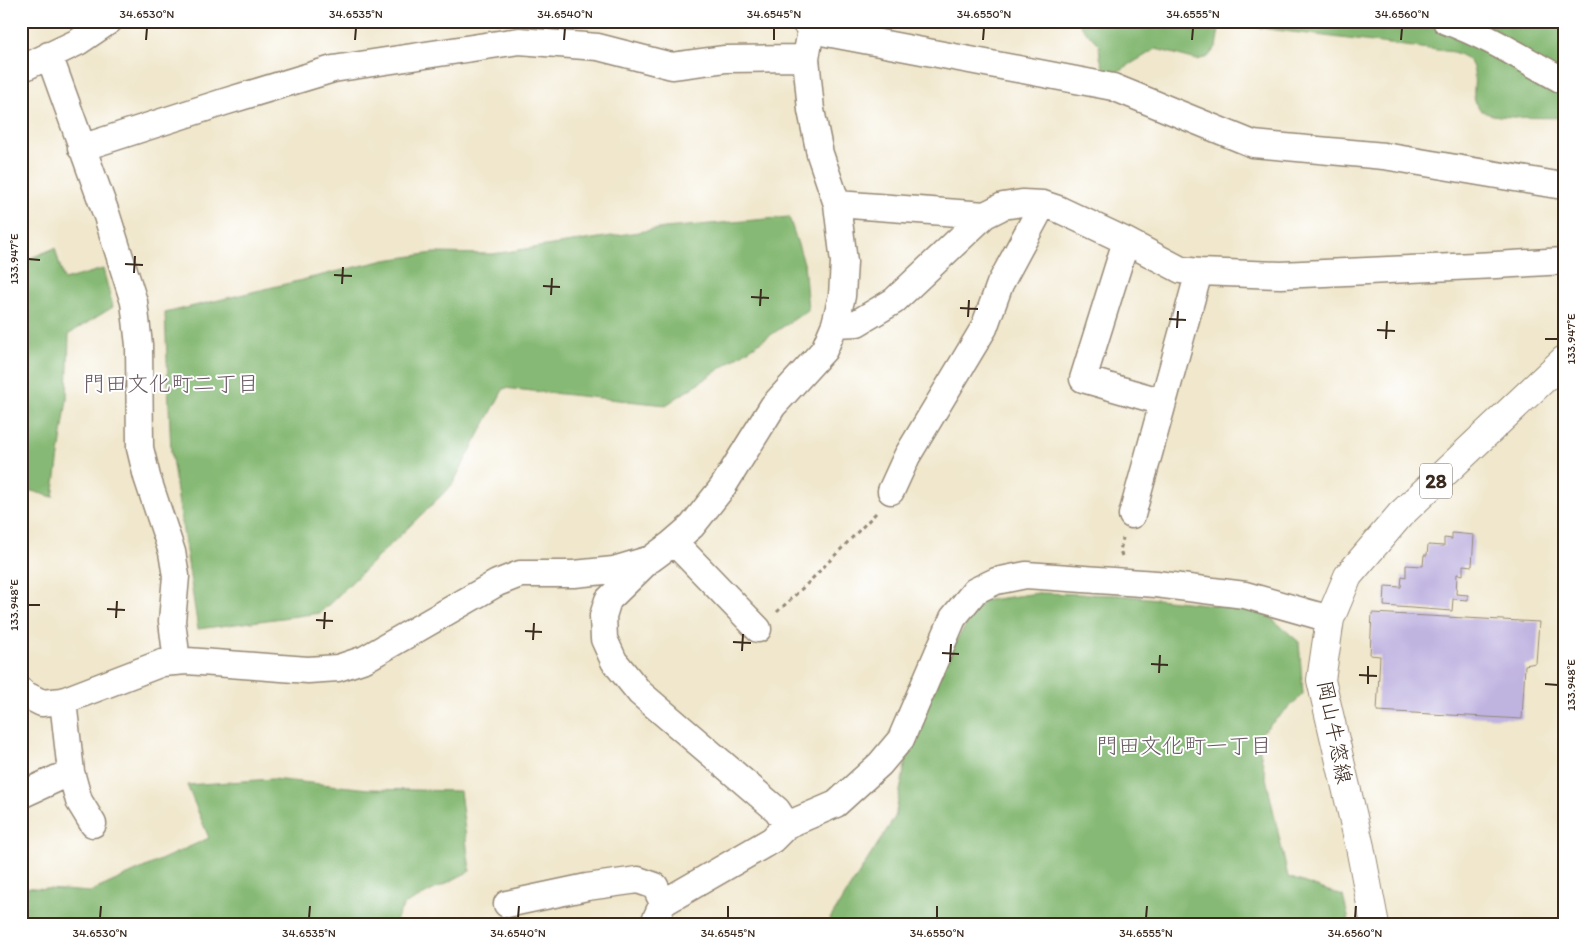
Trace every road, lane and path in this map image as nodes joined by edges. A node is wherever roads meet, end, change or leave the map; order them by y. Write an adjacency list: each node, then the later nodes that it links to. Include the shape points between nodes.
1 (109, 21): 4 (street, via 78,42)
2 (1446, 21): 7 (street, via 1488,39)
3 (807, 25): 5 (street); 9 (street, via 1113,87 1253,144 1384,156)
4 (49, 56): 6 (street); 8 (street)
5 (806, 58): 8 (street, via 725,59 672,66 598,46 519,41 333,69); 10 (street, via 811,110 820,154)
6 (21, 69)
7 (1564, 81)
8 (81, 148): 26 (street, via 134,302 139,346 140,448 172,552 176,576 172,621)
9 (1564, 184)
10 (837, 204): 12 (street); 16 (street, via 844,262 842,296)
11 (1043, 204): 12 (street, via 1003,206); 13 (street); 19 (street, via 1000,284 984,328 908,456)
12 (985, 215): 16 (street, via 894,301 857,322)
13 (1126, 240): 15 (street, via 1181,270); 18 (street, via 1083,379)
14 (1564, 261): 15 (street, via 1281,275)
15 (1199, 272): 18 (street)
16 (835, 324): 21 (street, via 824,350 773,406 722,488 692,526)
17 (1564, 360): 24 (main road, 岡山牛窓線 / 28, via 1400,515 1348,576)
18 (1164, 402): 20 (street)
19 (891, 491): 25 (path, via 880,508 808,584)
20 (1132, 515): 23 (path, via 1127,521 1120,551)
21 (674, 542): 22 (street); 25 (street)
22 (651, 559): 26 (street, via 614,570 520,574 497,583 365,659 338,668 308,670); 32 (street, via 608,600 603,616 604,639 614,661 640,693 777,810)
23 (1124, 560)
24 (1330, 619): 32 (street, via 1245,595 1156,584 1026,574 996,581 975,591 953,618 901,739 880,764 836,804); 35 (main road, 岡山牛窓線 / 28, via 1321,680)
25 (758, 629)
26 (176, 662): 28 (street, via 162,663)
27 (21, 691): 28 (street, via 42,703)
28 (63, 701): 29 (street)
29 (71, 772): 30 (street); 31 (street, via 79,801)
30 (21, 795)
31 (93, 824)
32 (787, 825): 34 (street, via 772,840)
33 (506, 904): 34 (street, via 638,880 655,886)
34 (658, 914)
35 (1375, 925)

